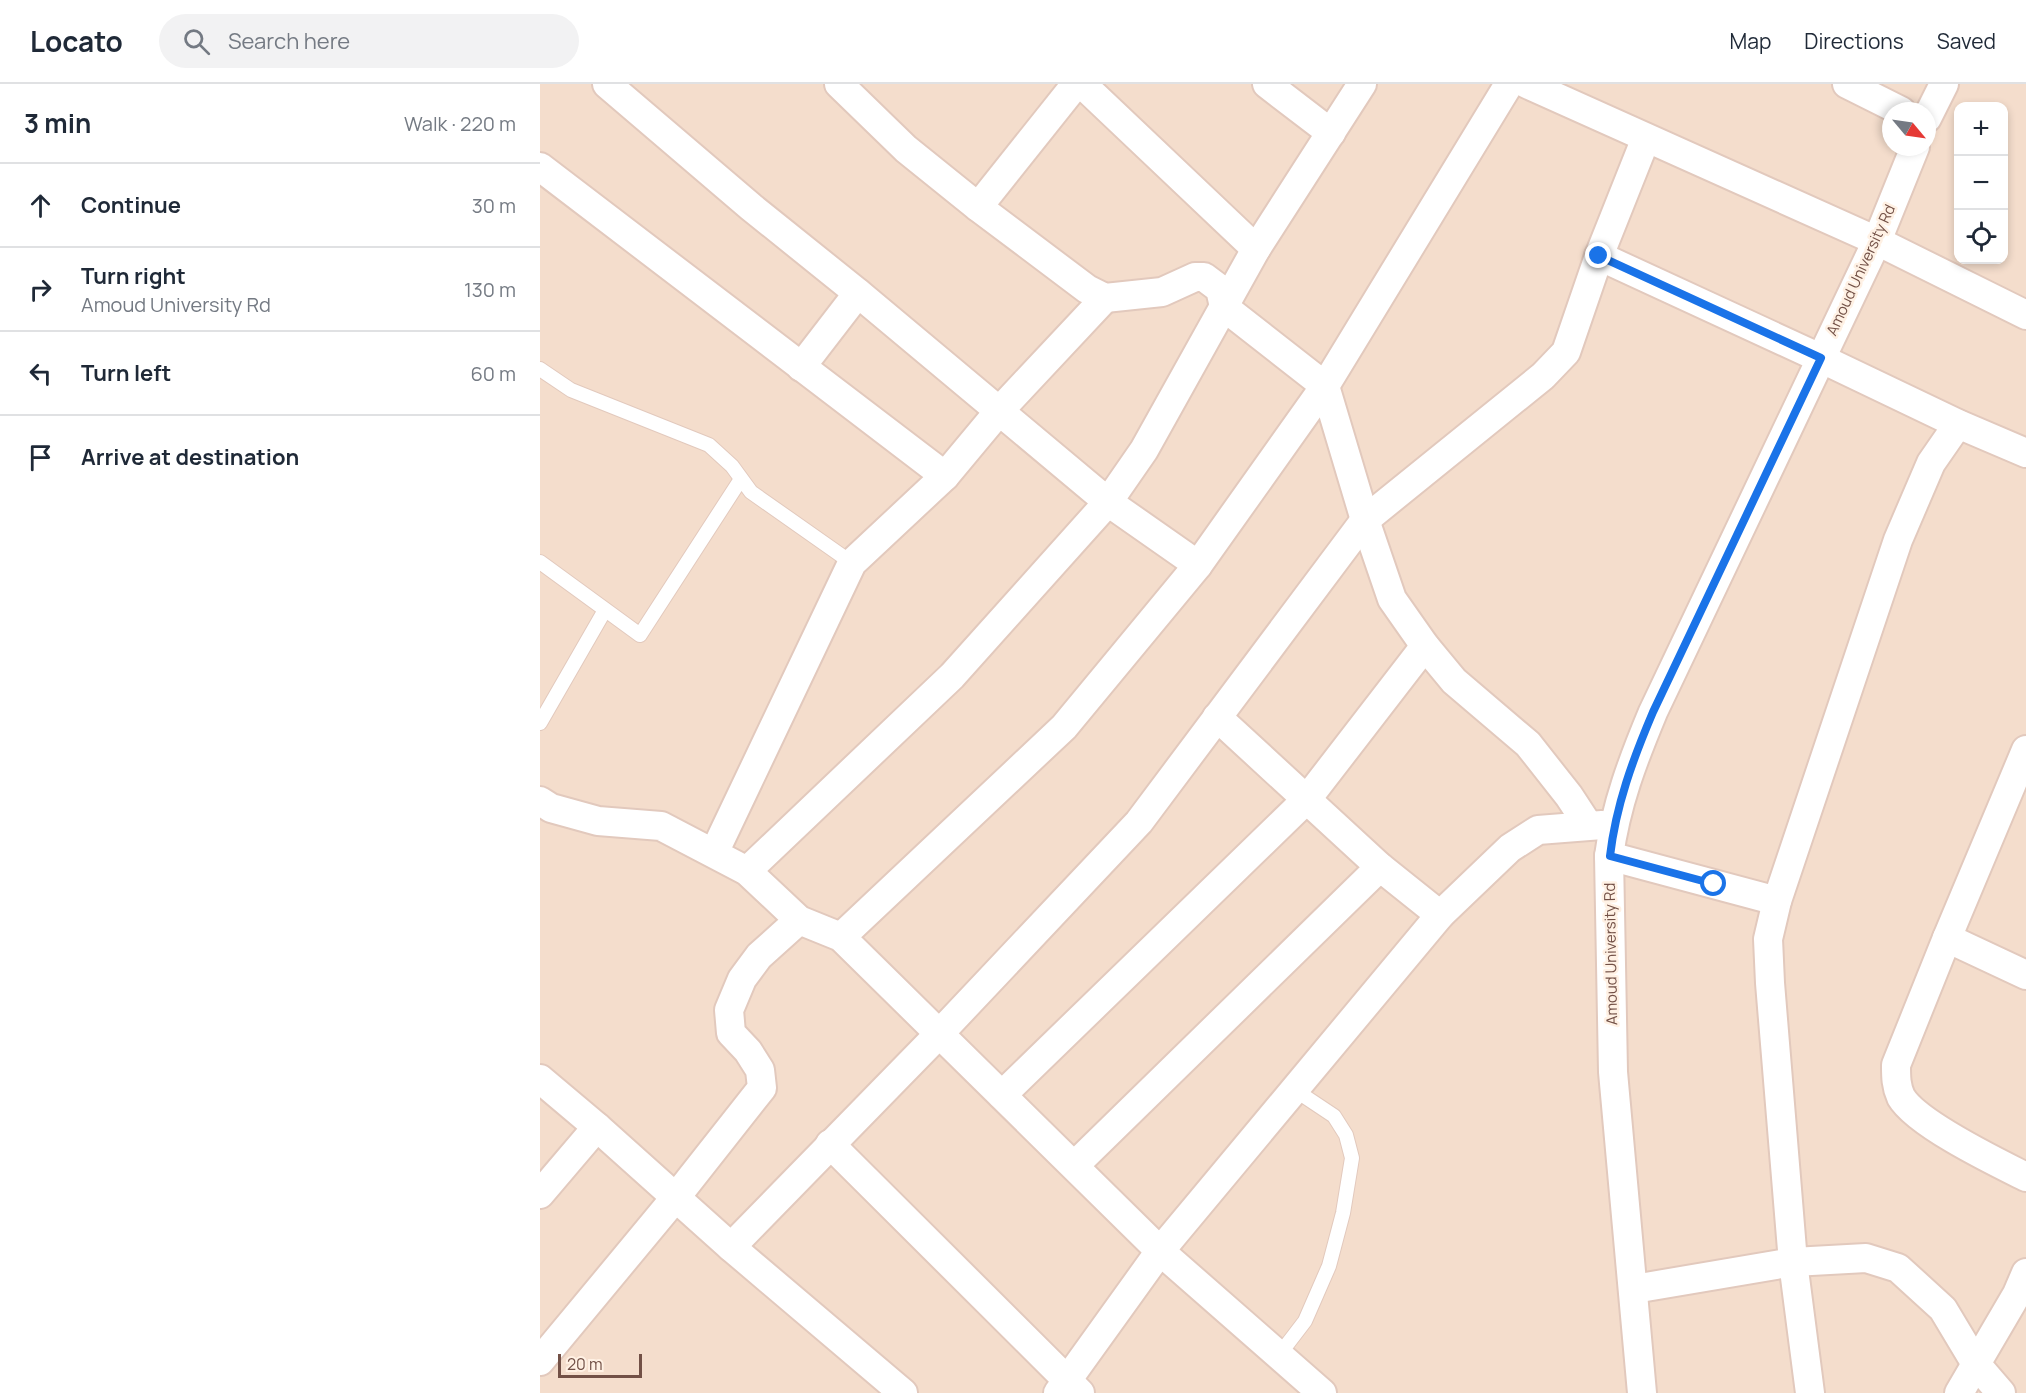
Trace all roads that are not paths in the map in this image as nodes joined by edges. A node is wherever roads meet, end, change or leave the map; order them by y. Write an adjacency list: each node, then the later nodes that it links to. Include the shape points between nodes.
1 (607, 84): 21 (street)
2 (839, 84): 17 (street, via 906,149)
3 (1077, 84): 17 (street)
4 (1082, 84): 19 (street)
5 (1267, 84): 13 (street)
6 (1362, 84): 13 (street)
7 (1509, 84): 28 (street)
8 (1527, 84): 14 (street)
9 (1847, 84): 11 (street)
10 (1944, 84): 12 (street)
11 (1883, 102)
12 (1935, 102)
13 (1331, 133): 19 (street)
14 (1646, 138): 18 (street); 20 (street)
15 (1911, 156): 18 (street, Amoud University Rd)
16 (540, 167): 26 (street)
17 (978, 207): 22 (street)
18 (1877, 241): 24 (street); 25 (street, Amoud University Rd)
19 (1256, 249): 23 (street)
20 (1599, 256): 25 (street); 35 (street, via 1566,352 1543,376)
21 (858, 293): 26 (street); 29 (street)
22 (1105, 298): 23 (street, via 1162,292 1195,277 1204,277 1220,289); 29 (street)
23 (1224, 307): 28 (street); 34 (street, via 1144,450)
24 (2026, 315)
25 (1821, 358): 30 (street); 46 (street, Amoud University Rd)
26 (801, 367): 32 (street)
27 (540, 369): 33 (lane, via 571,390 709,445)
28 (1325, 386): 35 (street); 38 (street)
29 (1000, 410): 32 (street); 34 (street)
30 (1958, 424): 31 (street); 51 (street, via 1931,463 1901,531)
31 (2026, 453)
32 (945, 476): 37 (street)
33 (741, 479): 37 (lane, via 751,492); 39 (lane, via 640,634)
34 (1108, 502): 38 (street); 50 (street, via 952,676)
35 (1365, 520): 40 (street, via 1392,599); 41 (street)
36 (540, 562): 39 (lane)
37 (852, 563): 47 (street)
38 (1198, 565): 54 (street, via 1064,727)
39 (605, 610): 42 (lane)
40 (1425, 646): 44 (street); 46 (street, via 1454,681 1528,744 1569,796)
41 (1217, 717): 44 (street); 57 (street, via 1139,822)
42 (540, 723)
43 (2026, 750): 55 (street)
44 (1307, 799): 49 (street); 60 (street)
45 (540, 801): 47 (street, via 551,808 598,820 661,826)
46 (1601, 825): 48 (street, Amoud University Rd); 52 (street, via 1538,830 1510,848)
47 (714, 852): 50 (street)
48 (1610, 856): 51 (street); 71 (street, Amoud University Rd, via 1613,1072)
49 (1380, 867): 52 (street); 63 (street)
50 (747, 871): 53 (street)
51 (1777, 901): 69 (street, via 1768,939)
52 (1440, 915): 59 (street)
53 (799, 920): 54 (street); 66 (street, via 759,956 742,979 729,1010 731,1033 760,1070 762,1088)
54 (841, 937): 57 (street)
55 (1947, 938): 56 (street); 64 (street, via 1896,1065 1896,1083 1912,1111 1972,1150)
56 (2026, 975)
57 (939, 1034): 60 (street); 62 (street)
58 (540, 1080): 61 (street)
59 (1295, 1090): 68 (street); 72 (lane, via 1334,1116 1346,1135 1352,1158 1329,1266 1305,1321)
60 (1002, 1095): 63 (street)
61 (597, 1127): 65 (street); 66 (street)
62 (830, 1144): 67 (street); 75 (street)
63 (1075, 1165): 68 (street)
64 (2026, 1177)
65 (540, 1194)
66 (676, 1197): 67 (street); 73 (street)
67 (731, 1247): 76 (street)
68 (1160, 1251): 72 (street); 75 (street)
69 (1793, 1262): 71 (street); 74 (street, via 1866,1258 1898,1268 1943,1310); 79 (street)
70 (2026, 1273): 74 (street)
71 (1634, 1289): 78 (street, Amoud University Rd)
72 (1279, 1355): 77 (street)
73 (540, 1360)
74 (1976, 1364): 80 (street); 81 (street)
75 (1069, 1389)
76 (903, 1393)
77 (1322, 1393)
78 (1642, 1393)
79 (1810, 1393)
80 (1959, 1393)
81 (2001, 1393)

